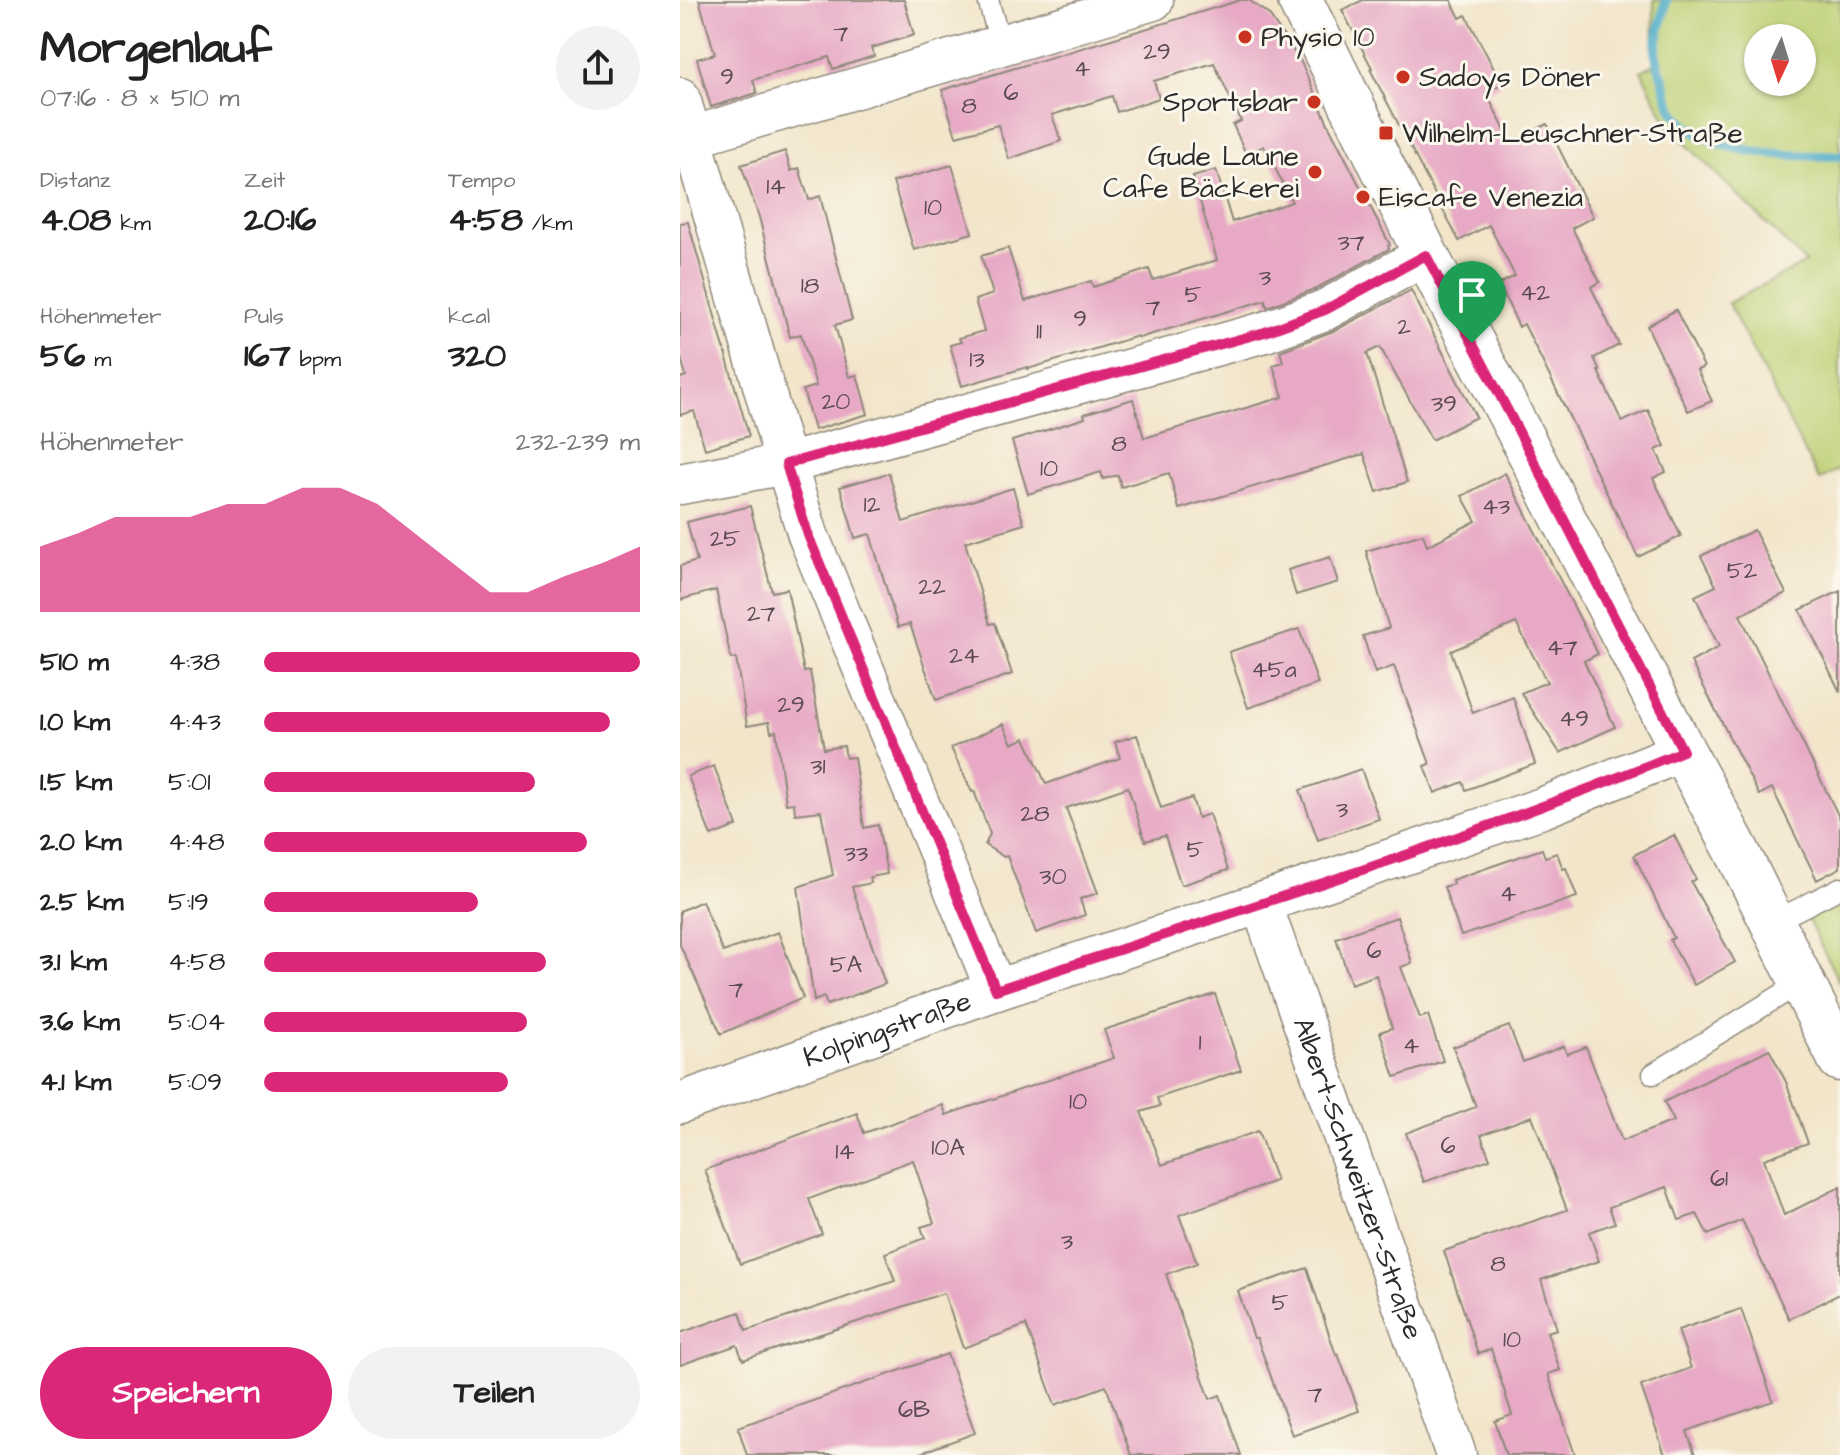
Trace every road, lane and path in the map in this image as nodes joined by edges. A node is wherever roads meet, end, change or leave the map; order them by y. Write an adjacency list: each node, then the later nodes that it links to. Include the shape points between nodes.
1 (988, 0): 4 (lane)
2 (1153, 0): 4 (street)
3 (1300, 0): 7 (main road)
4 (1001, 45): 6 (street)
5 (680, 98): 6 (street)
6 (691, 137): 8 (street)
7 (1426, 255): 8 (street, via 1325,310 1265,332); 10 (main road)
8 (786, 464): 9 (street); 15 (street, via 808,535)
9 (680, 484)
10 (1683, 751): 12 (street, Kolpingstraße, via 1542,808); 13 (main road)
11 (1840, 888): 13 (lane)
12 (1261, 903): 15 (street, Kolpingstraße); 19 (street, Albert-Schweitzer-Straße)
13 (1773, 922): 14 (main road)
14 (1802, 982): 16 (main road); 17 (lane)
15 (996, 990): 18 (street, Kolpingstraße)
16 (1840, 1059)
17 (1653, 1074)
18 (680, 1103)
19 (1456, 1455)

